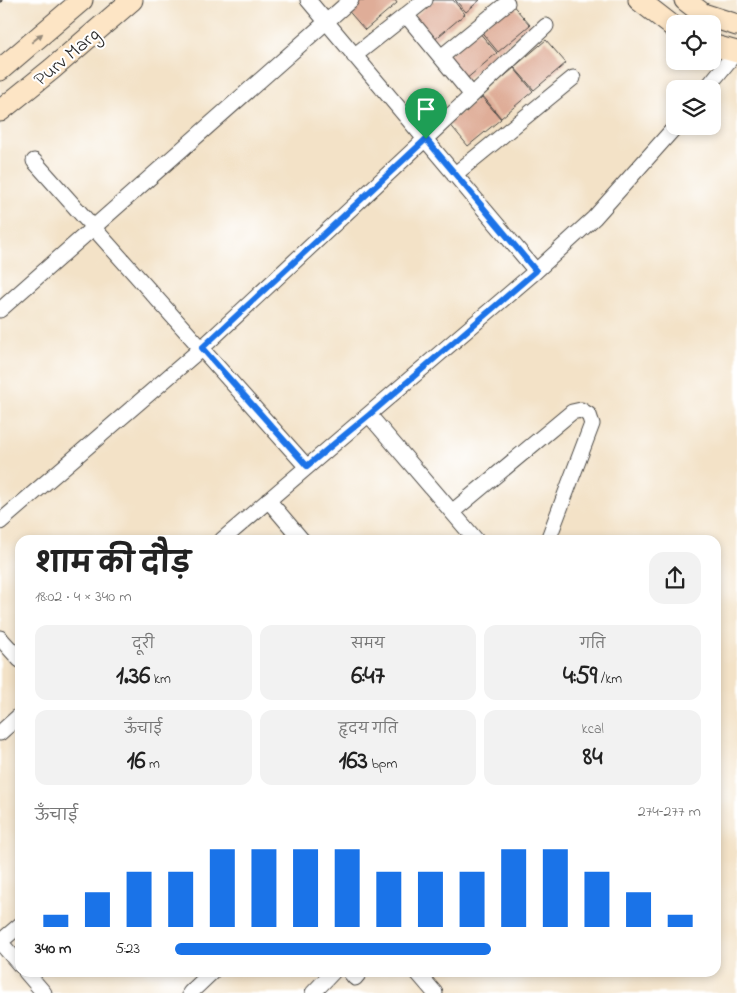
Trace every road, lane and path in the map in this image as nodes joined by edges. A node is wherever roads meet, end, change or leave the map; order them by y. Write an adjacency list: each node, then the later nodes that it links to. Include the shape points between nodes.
1 (82, 0): 18 (main road, Purv Marg, one-way to 1)
2 (132, 0): 22 (main road, Purv Marg)
3 (308, 0): 10 (street)
4 (351, 0): 10 (street)
5 (425, 0): 9 (street)
6 (639, 0): 11 (main road)
7 (686, 0): 12 (main road, via 703,14)
8 (507, 3): 17 (street)
9 (406, 15): 16 (street); 17 (street)
10 (327, 21): 16 (street); 27 (street)
11 (666, 21)
12 (737, 25)
13 (546, 26): 21 (street)
14 (721, 48): 15 (main road)
15 (737, 52): 20 (street)
16 (354, 56): 24 (street)
17 (441, 57): 21 (street)
18 (0, 70)
19 (573, 78): 26 (street)
20 (714, 80)
21 (472, 95): 24 (street)
22 (0, 111)
23 (668, 135): 28 (street, via 594,218)
24 (426, 139): 26 (street); 30 (street)
25 (34, 161): 27 (street)
26 (454, 175): 28 (street)
27 (94, 228): 29 (street); 30 (street)
28 (536, 271): 31 (street)
29 (0, 310)
30 (202, 348): 32 (street); 35 (street)
31 (369, 415): 32 (street); 34 (street)
32 (307, 466): 33 (street)
33 (268, 500): 36 (street); 37 (street)
34 (452, 512): 38 (street); 39 (street, via 572,412 581,410 589,415 592,424)
35 (0, 522)
36 (228, 535)
37 (298, 535)
38 (472, 535)
39 (550, 535)
40 (0, 638): 41 (street)
41 (15, 654)
42 (15, 719): 43 (street)
43 (0, 732)
44 (15, 929): 45 (street)
45 (0, 942): 46 (street)
46 (15, 959)
47 (30, 977): 51 (street)
48 (207, 977): 52 (street)
49 (328, 977): 53 (street)
50 (421, 977): 54 (street)
51 (44, 993)
52 (190, 993)
53 (313, 993)
54 (434, 993)

